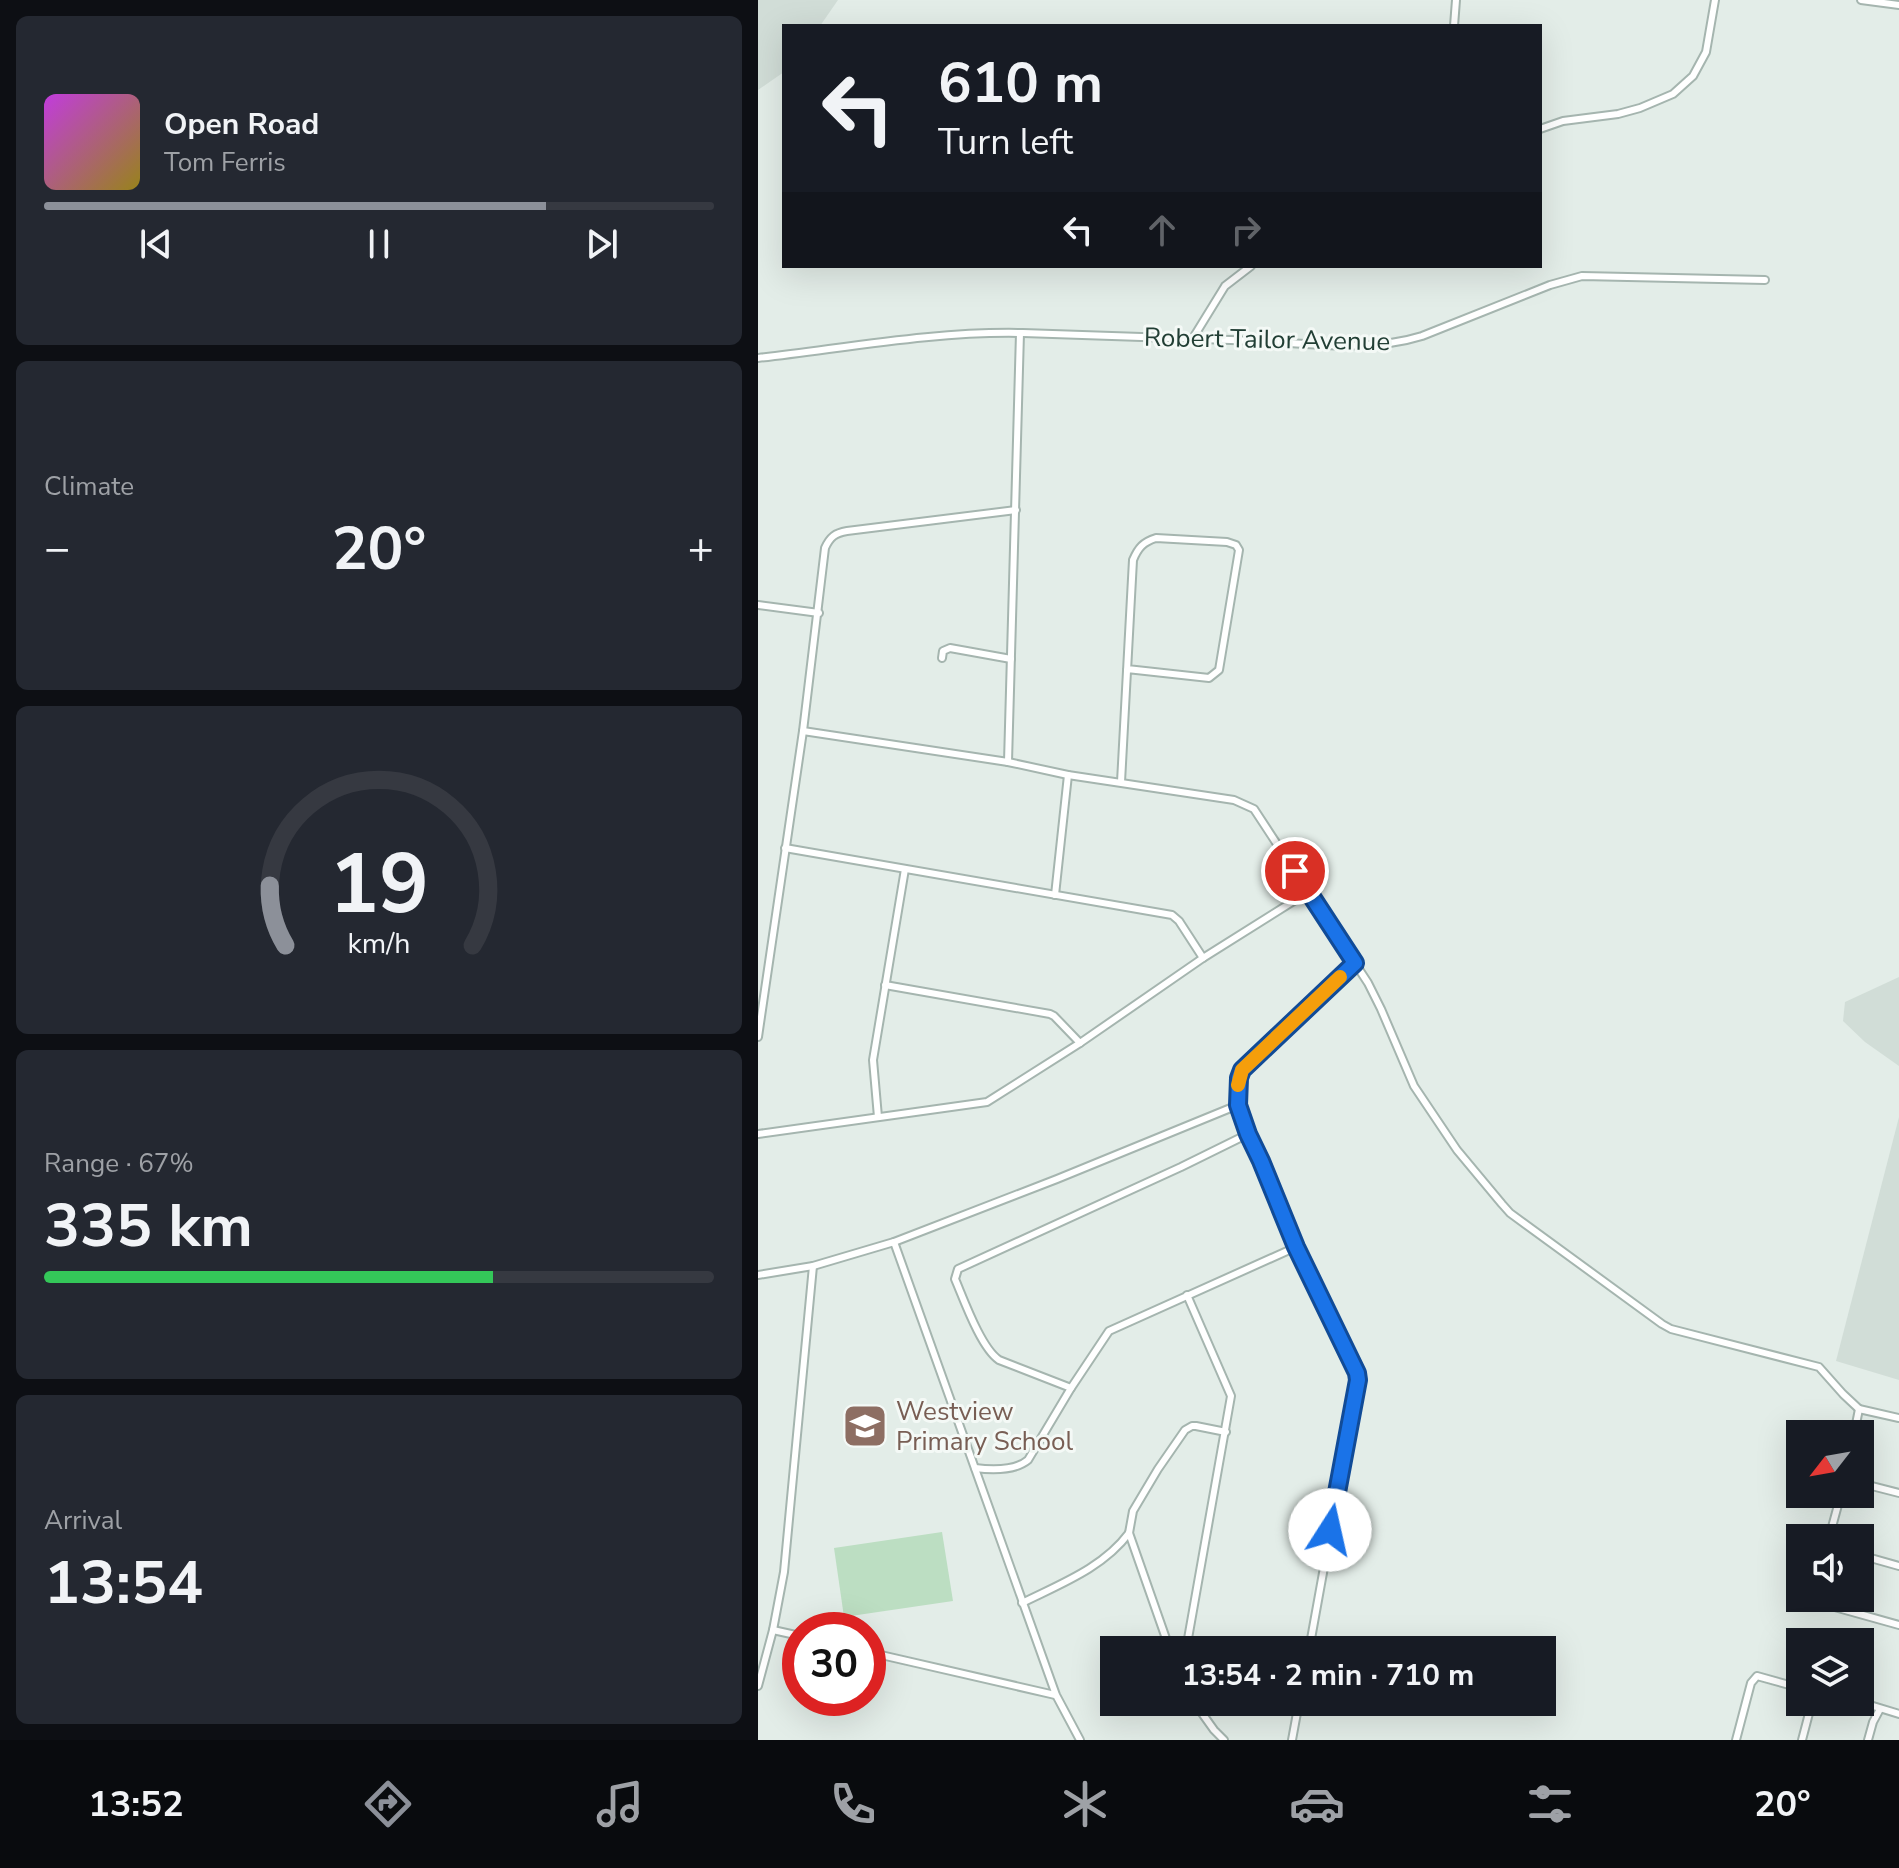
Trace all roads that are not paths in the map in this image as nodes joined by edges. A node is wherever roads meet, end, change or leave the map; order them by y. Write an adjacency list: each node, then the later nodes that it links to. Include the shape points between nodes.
1 (1456, 0): 5 (street)
2 (1715, 0): 6 (street, via 1706,52 1693,76 1673,94 1618,114)
3 (1861, 0): 4 (street)
4 (1899, 5)
5 (1454, 24)
6 (1542, 128)
7 (1248, 268): 10 (street, via 1225,286)
8 (1765, 280): 10 (street, Robert Tailor Avenue, via 1582,276 1403,342)
9 (1020, 333): 10 (street, Robert Tailor Avenue); 11 (street, Robert Tailor Avenue, via 941,335); 12 (street)
10 (1193, 338)
11 (758, 358)
12 (1016, 510): 14 (street, via 838,532 825,548); 16 (street)
13 (758, 605): 14 (street)
14 (819, 613): 18 (street)
15 (942, 658): 16 (street, via 950,648)
16 (1011, 659): 19 (street)
17 (1127, 669): 17 (street, via 1138,548 1156,538 1236,545 1219,670 1209,678); 21 (street)
18 (803, 731): 19 (street); 22 (street)
19 (1008, 762): 20 (street)
20 (1068, 775): 21 (street); 25 (street)
21 (1121, 782): 24 (street, via 1234,800 1254,809)
22 (785, 848): 23 (street); 29 (street)
23 (905, 869): 25 (street); 28 (street)
24 (1308, 892): 26 (street); 27 (street)
25 (1055, 895): 26 (street, via 1172,915)
26 (1203, 958): 31 (street)
27 (1355, 963): 32 (street, via 1242,1070); 42 (street, via 1410,1080 1457,1150 1510,1213 1662,1324 1819,1367)
28 (885, 985): 31 (street, via 1050,1014); 33 (street, via 873,1060)
29 (758, 1028): 30 (street)
30 (758, 1037)
31 (1080, 1043): 33 (street, via 987,1102)
32 (1238, 1105): 35 (street); 36 (street)
33 (878, 1117): 34 (street)
34 (758, 1134)
35 (1248, 1134): 37 (street); 41 (street, via 958,1269 955,1279 992,1355)
36 (894, 1242): 38 (street); 46 (street)
37 (1296, 1247): 40 (street); 59 (street, via 1358,1380)
38 (813, 1266): 39 (street); 55 (street, via 784,1572)
39 (758, 1275)
40 (1187, 1295): 41 (street, via 1109,1331); 45 (street, via 1230,1391)
41 (1071, 1388): 46 (street, via 1028,1460)
42 (1859, 1409): 43 (street); 44 (street)
43 (1899, 1418)
44 (1857, 1420)
45 (1226, 1432): 49 (street, via 1196,1426 1185,1430 1133,1511); 58 (street)
46 (975, 1468): 52 (street)
47 (1874, 1487): 48 (street)
48 (1899, 1493)
49 (1129, 1533): 52 (street, via 1099,1563); 57 (street)
50 (1874, 1559): 51 (street)
51 (1899, 1566)
52 (1022, 1603): 63 (street)
53 (1852, 1612): 54 (street)
54 (1899, 1625)
55 (773, 1630): 56 (street); 62 (street)
56 (782, 1632)
57 (1165, 1636)
58 (1189, 1636)
59 (1312, 1636)
60 (886, 1656): 63 (street)
61 (1786, 1684): 73 (street, via 1757,1676)
62 (758, 1686)
63 (1056, 1695): 70 (street)
64 (1874, 1707): 65 (street)
65 (1880, 1709): 66 (street); 75 (street)
66 (1899, 1712)
67 (1204, 1716): 71 (street)
68 (1296, 1716): 72 (street)
69 (1808, 1716): 74 (street)
70 (1080, 1740)
71 (1224, 1740)
72 (1292, 1740)
73 (1736, 1740)
74 (1802, 1740)
75 (1868, 1740)

